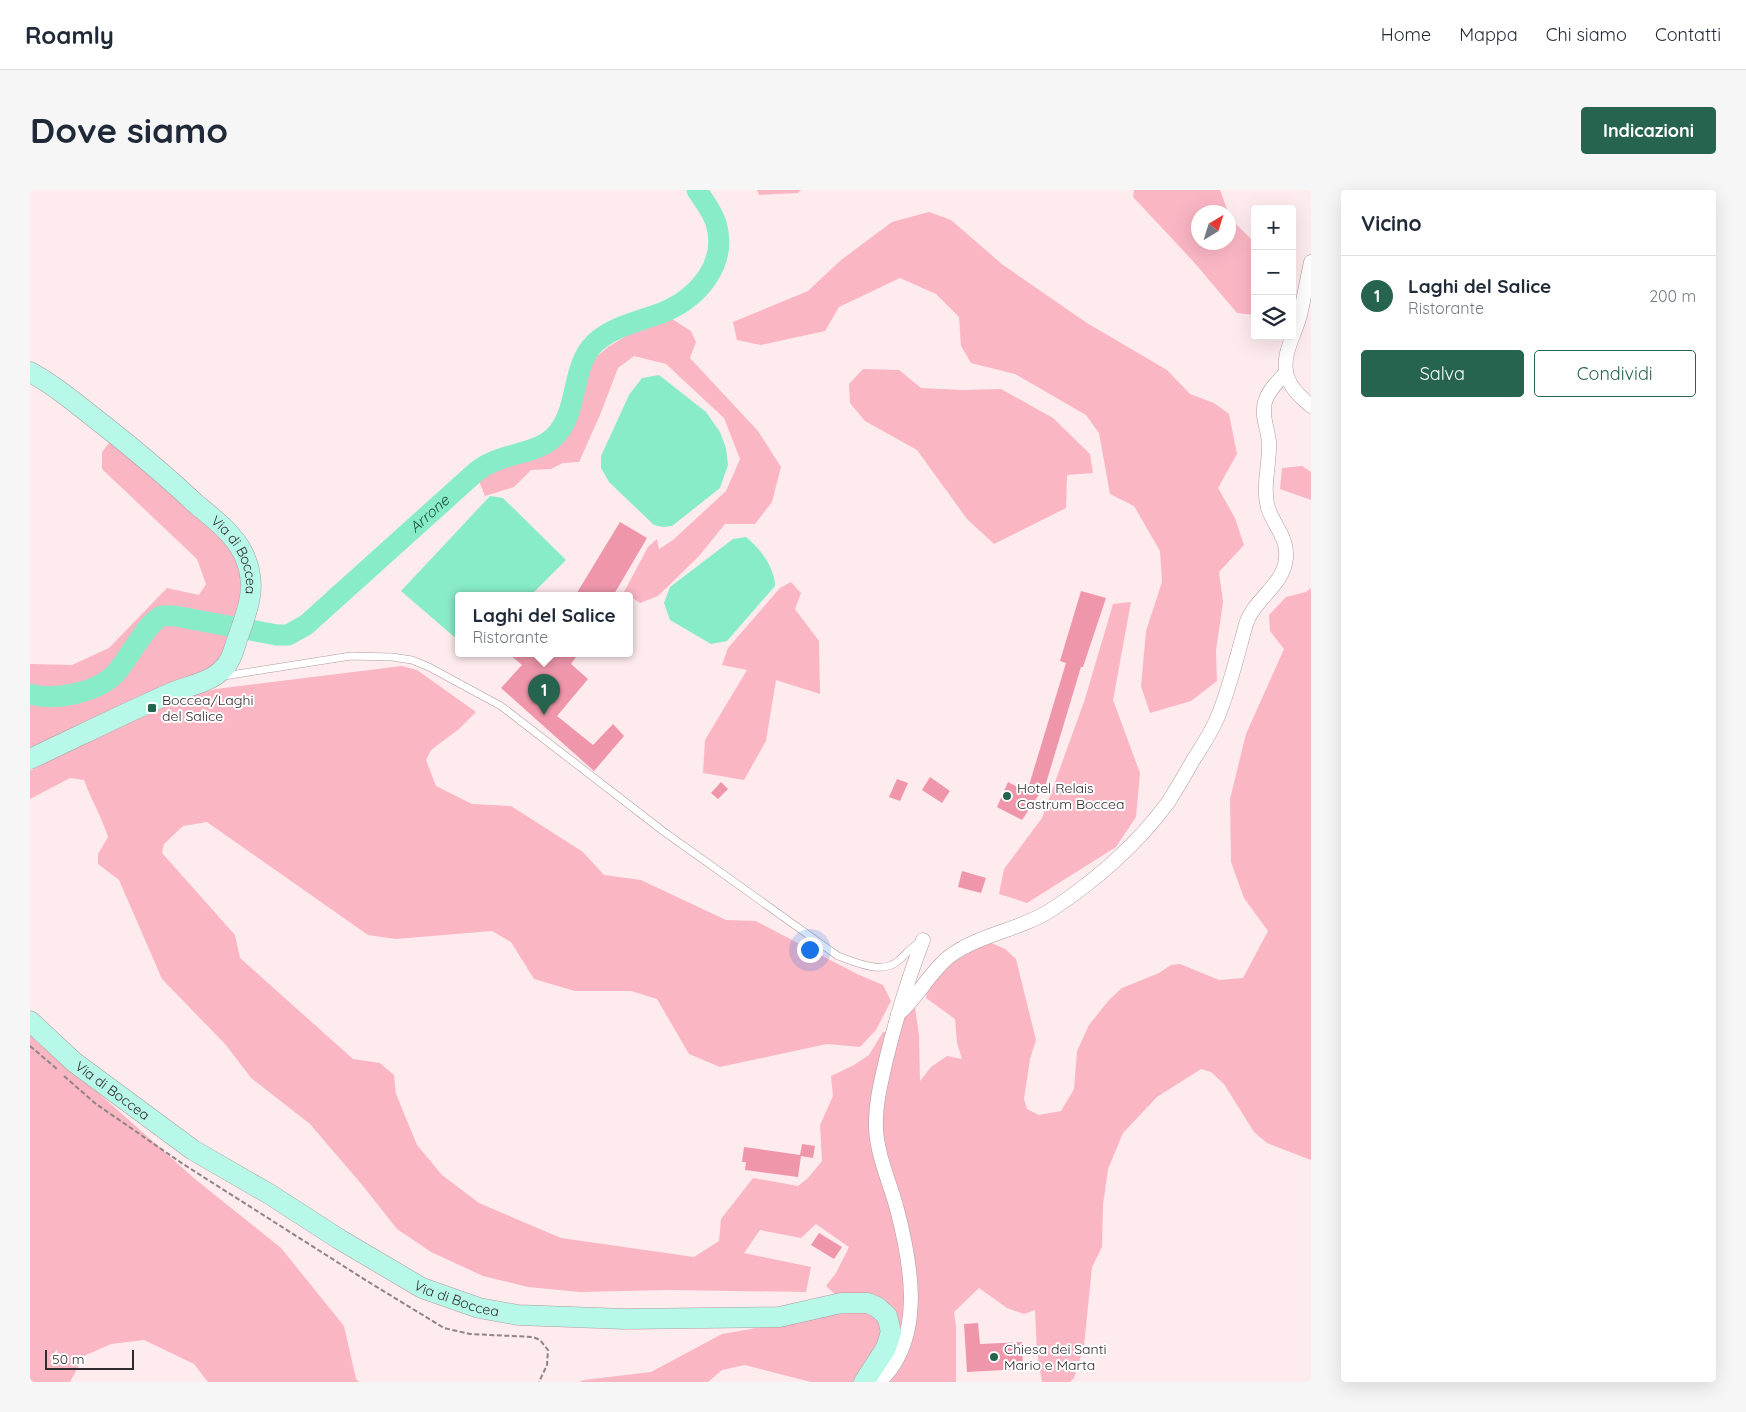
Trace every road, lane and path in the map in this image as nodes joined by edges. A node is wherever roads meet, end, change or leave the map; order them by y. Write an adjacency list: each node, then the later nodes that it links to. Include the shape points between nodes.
1 (1311, 262): 3 (street, via 1299,318 1288,350)
2 (30, 372): 5 (street, Via di Boccea, via 62,392 173,482 239,545 251,580 250,604 231,659)
3 (1286, 372): 4 (street, via 1295,391); 8 (street, via 1268,394 1264,423 1269,442 1268,509 1283,536 1286,560 1276,584 1251,613 1220,714 1170,799 1136,840 1094,878 1050,911 951,956 908,1007)
4 (1311, 406)
5 (212, 678): 6 (street, Via di Boccea, via 171,693); 7 (lane, via 351,656 412,660 501,706 663,831 838,956 866,965 887,967)
6 (30, 759)
7 (924, 940): 8 (street)
8 (898, 1014): 11 (street, via 882,1078 876,1128 907,1252 911,1300 903,1346 895,1364)
9 (30, 1021): 10 (street, Via di Boccea, via 74,1062 194,1150 422,1288 479,1308 518,1315 596,1318 779,1317 841,1303 868,1303 884,1313 890,1322 891,1332 886,1348)
10 (864, 1382)
11 (880, 1382)

